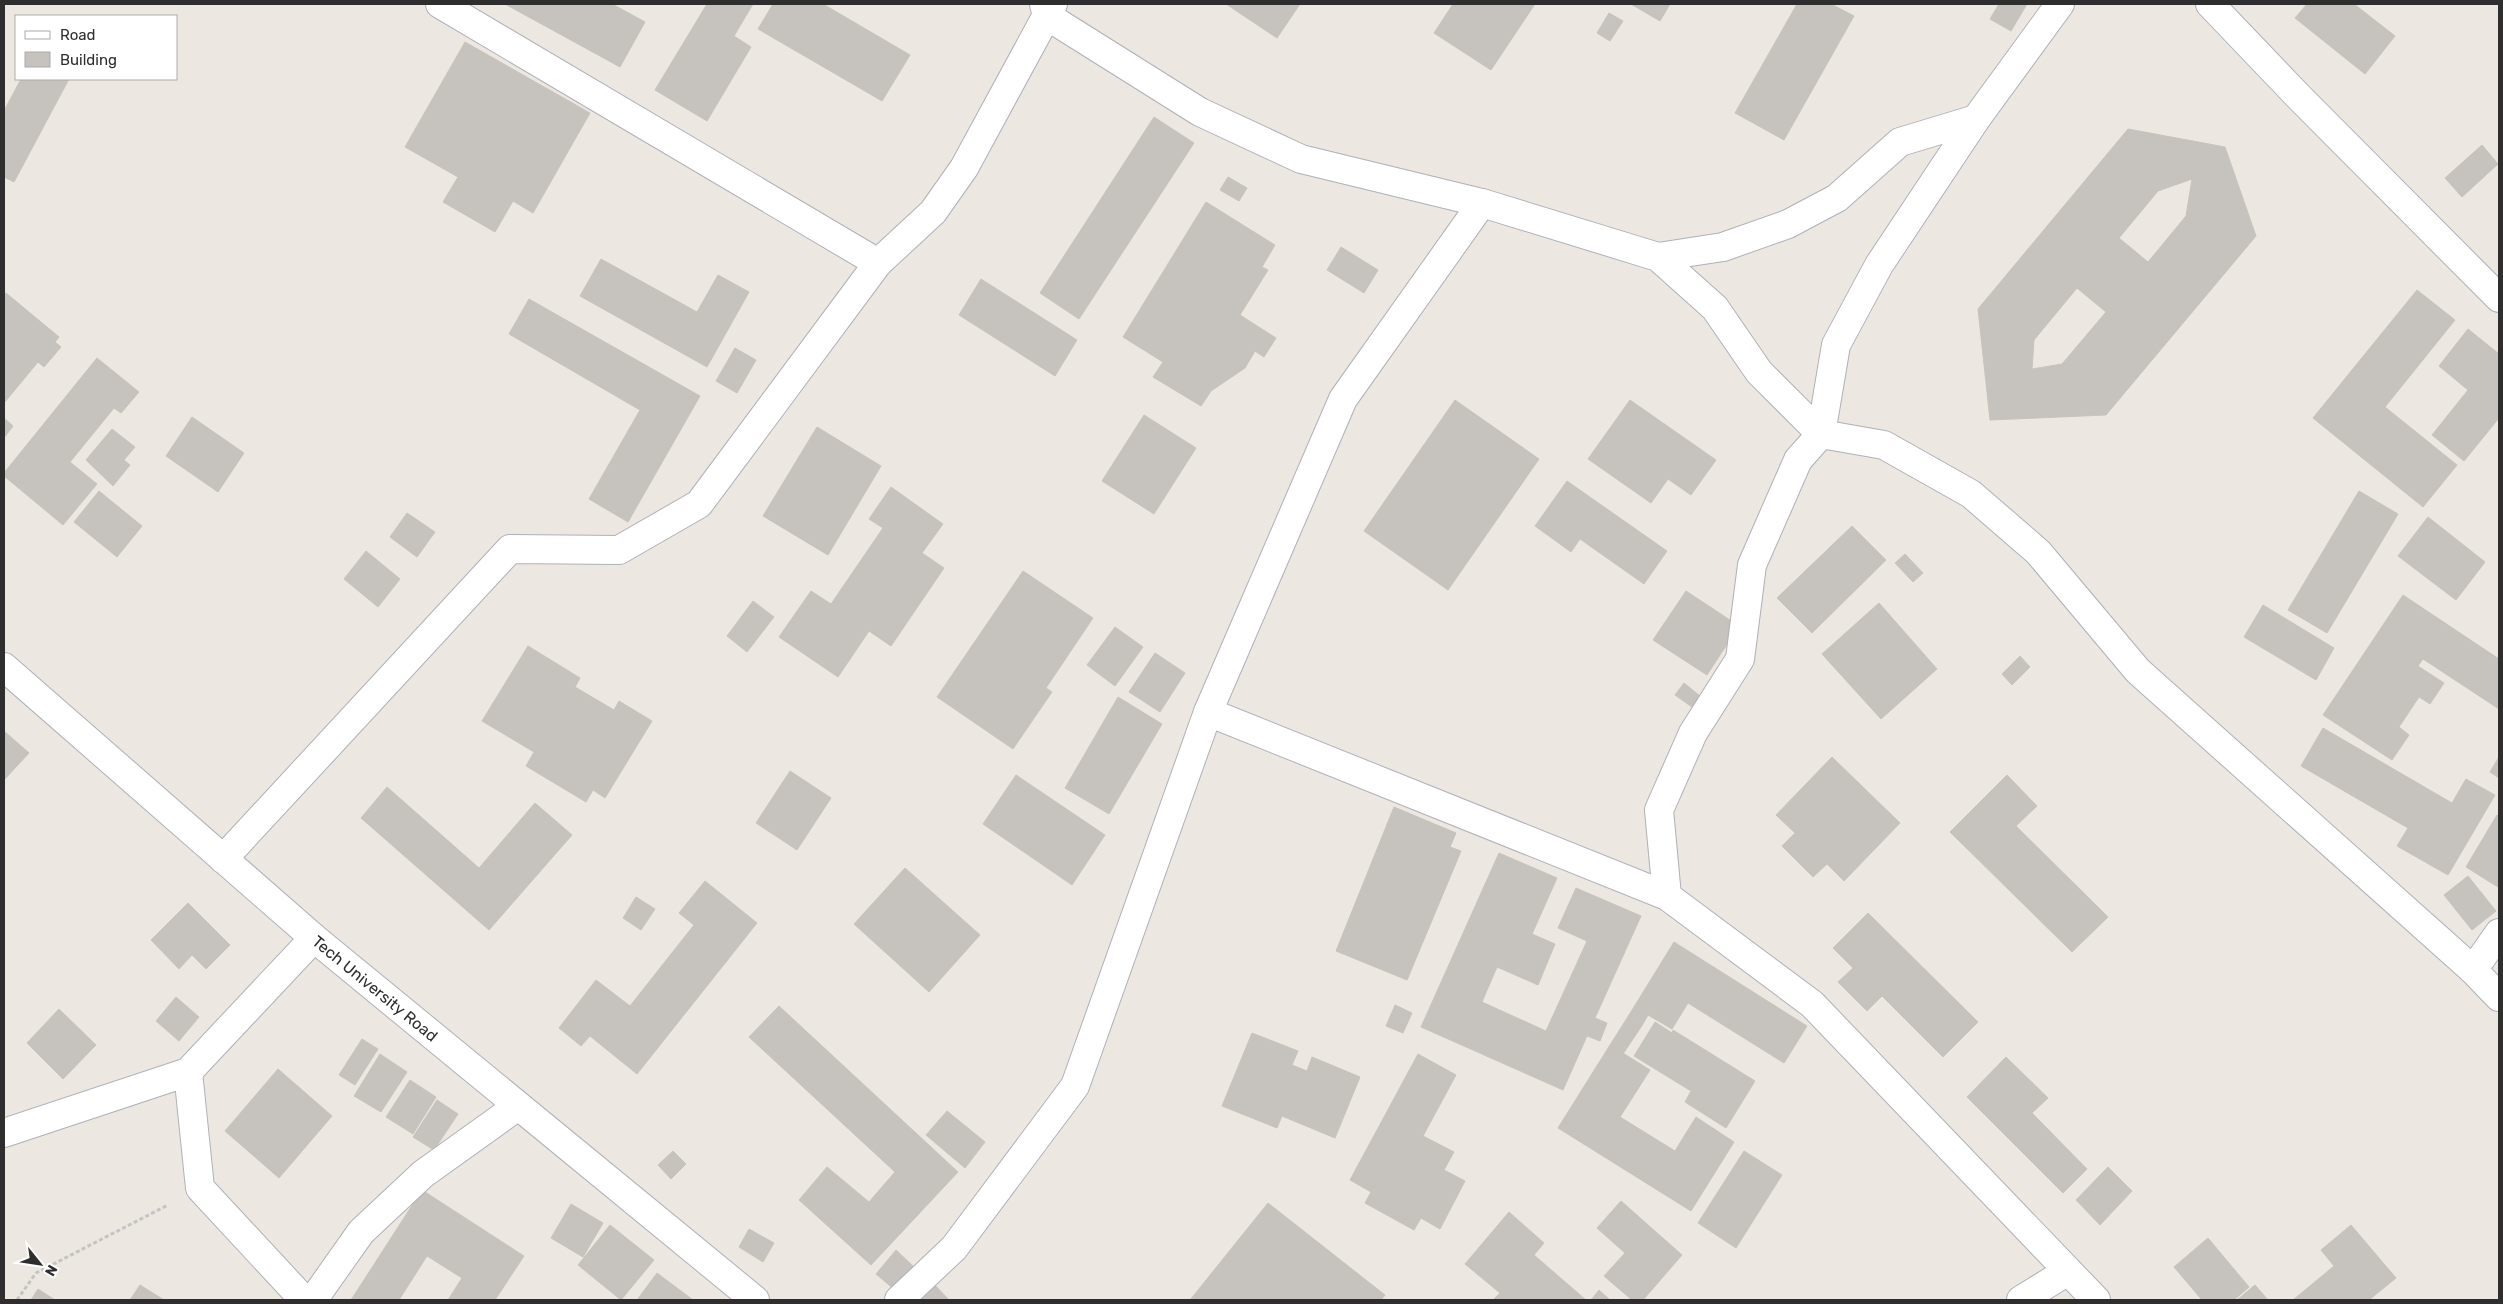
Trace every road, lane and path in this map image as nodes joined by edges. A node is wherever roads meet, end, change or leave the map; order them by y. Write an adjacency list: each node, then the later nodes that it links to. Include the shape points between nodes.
1 (440, 4): 8 (street)
2 (2060, 4): 5 (street)
3 (2210, 4): 9 (street)
4 (1048, 8): 6 (street, via 1200,112 1301,159); 8 (street, via 964,168 933,212)
5 (1976, 119): 7 (street, via 1900,142 1837,198 1788,224 1723,247); 10 (street, via 1878,265 1836,345)
6 (1482, 203): 7 (street); 12 (street, via 1343,399)
7 (1658, 257): 10 (street, via 1715,308 1759,372)
8 (878, 263): 13 (street, via 699,504 618,550 510,549)
9 (2499, 298)
10 (1821, 434): 14 (street, via 1798,460 1752,565 1740,659 1693,733 1659,810); 17 (street, via 1884,444 1971,494 2038,552 2138,671)
11 (4, 667): 13 (street, Tech University Road)
12 (1208, 712): 14 (street); 28 (street, via 1076,1086 954,1248)
13 (223, 859): 16 (street, Tech University Road)
14 (1667, 896): 23 (street, via 1812,1004)
15 (2499, 934): 17 (street)
16 (314, 938): 19 (street); 20 (street, Tech University Road)
17 (2474, 970): 18 (street)
18 (2499, 997)
19 (188, 1072): 21 (street); 22 (street)
20 (518, 1106): 26 (street, via 423,1174 361,1232); 27 (street, Tech University Road)
21 (4, 1132)
22 (200, 1188): 24 (path, via 36,1273); 25 (street)
23 (2068, 1271): 29 (street); 30 (street)
24 (17, 1300)
25 (304, 1300)
26 (313, 1300)
27 (755, 1300)
28 (899, 1300)
29 (2021, 1300)
30 (2096, 1300)

